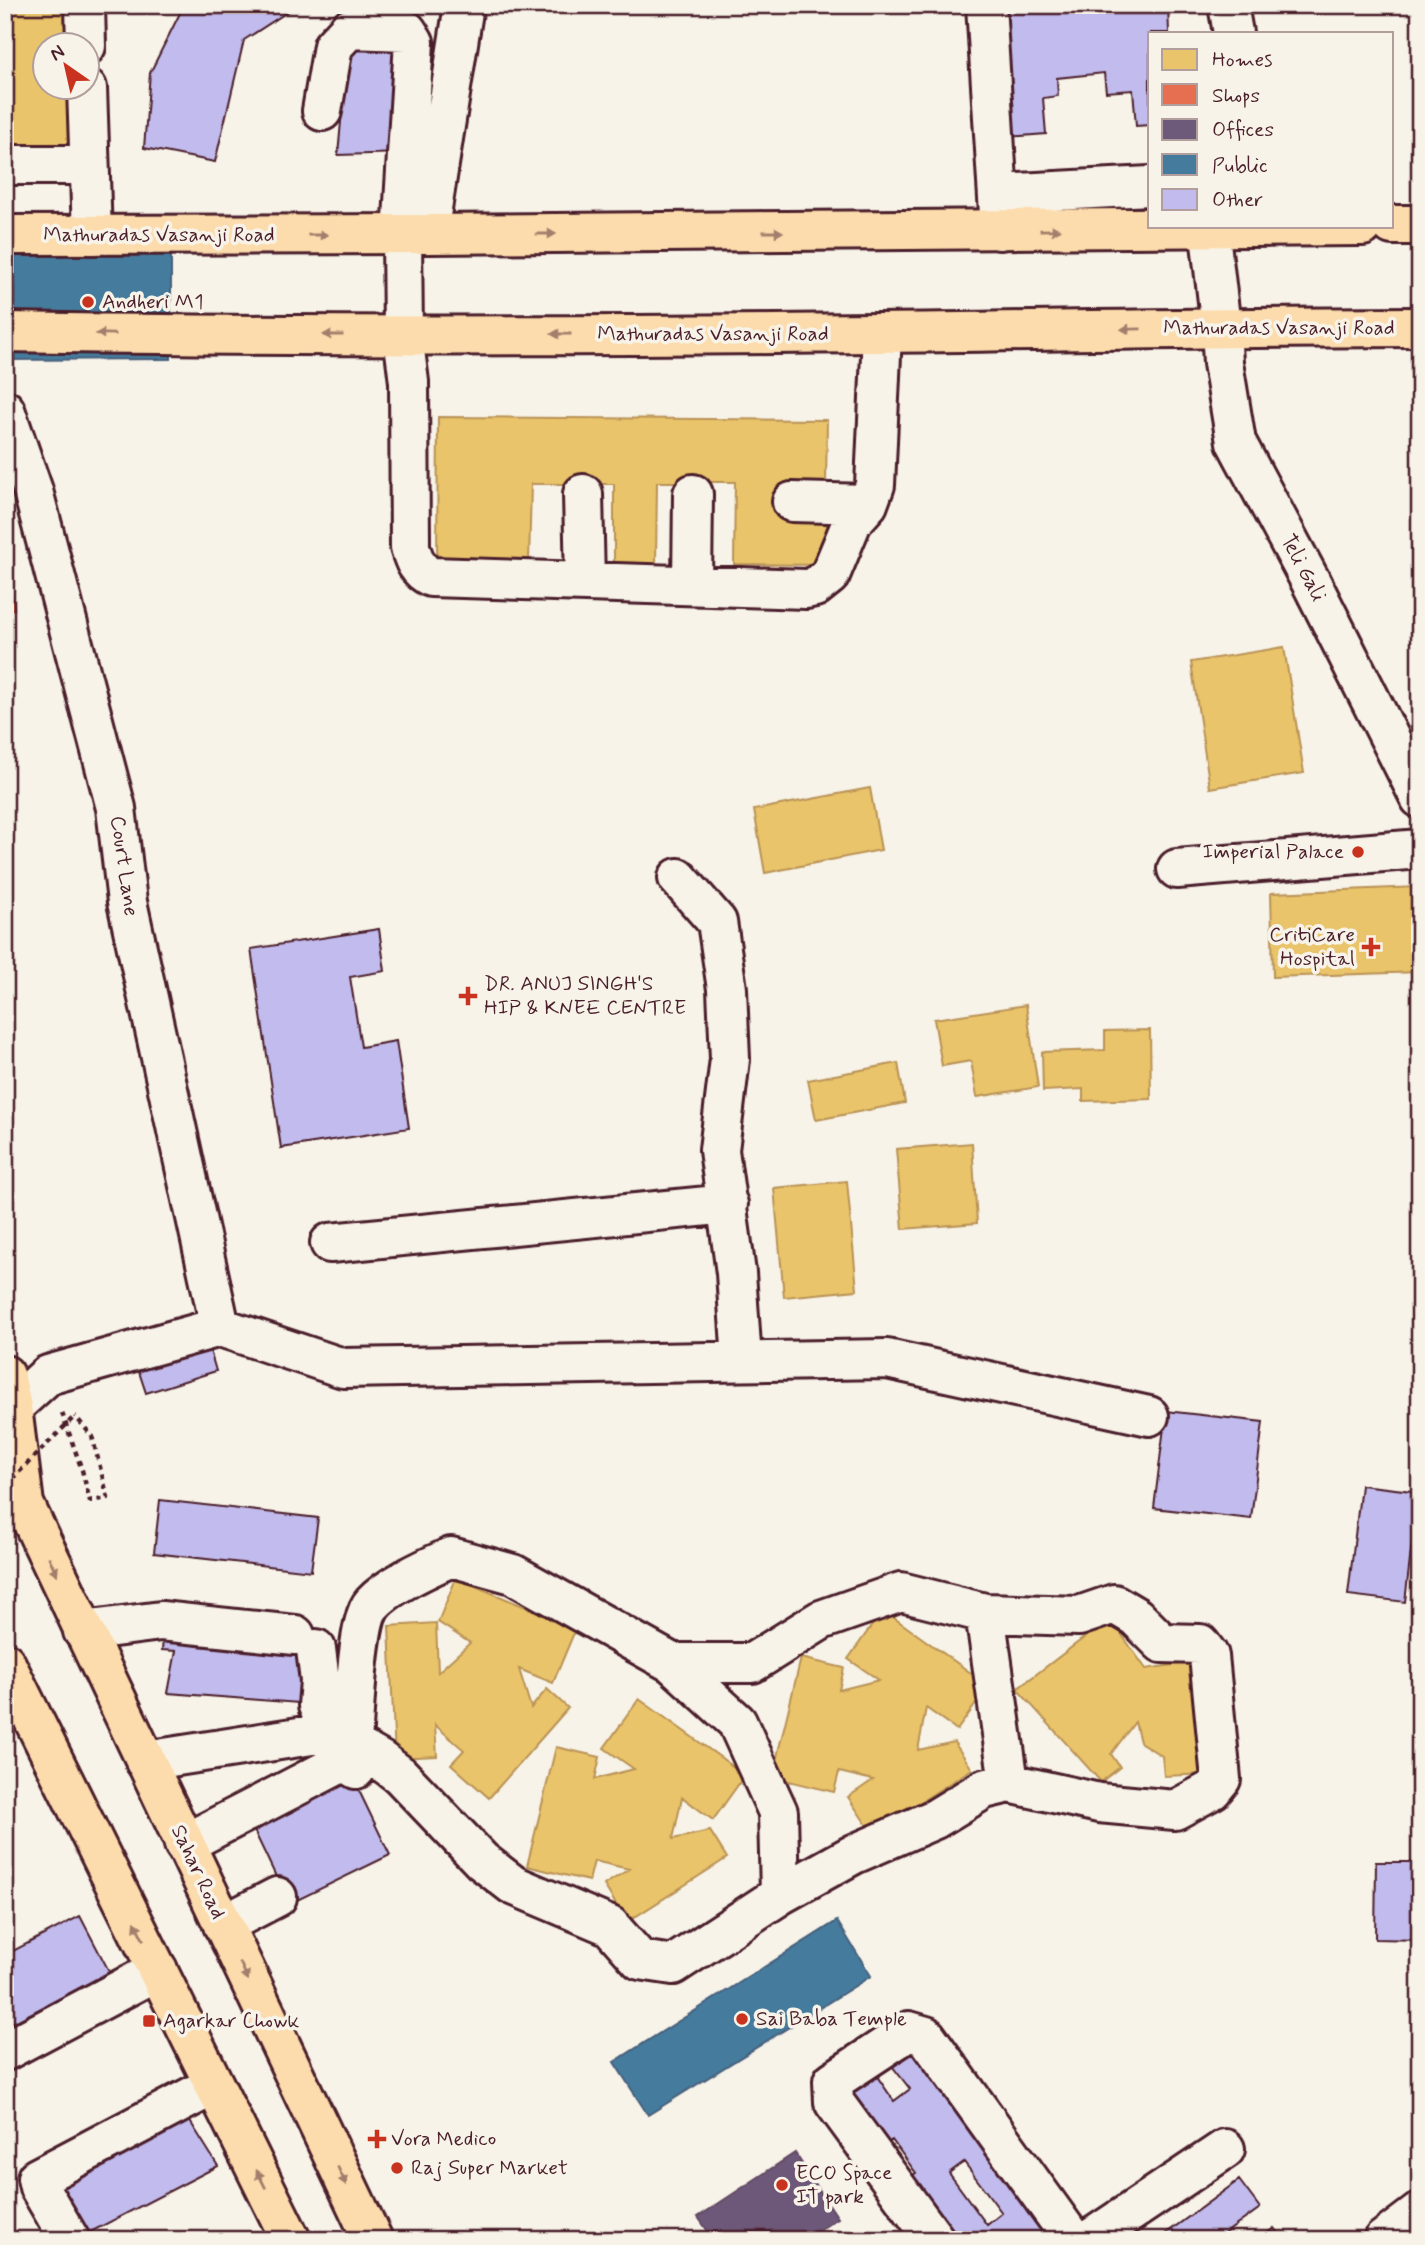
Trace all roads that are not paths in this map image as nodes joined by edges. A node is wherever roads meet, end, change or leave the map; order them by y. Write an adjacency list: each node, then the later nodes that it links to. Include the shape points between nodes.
1 (85, 5): 5 (street)
2 (464, 5): 17 (street)
3 (986, 5): 12 (street)
4 (1228, 5): 6 (street)
5 (86, 32)
6 (1233, 32)
7 (87, 102): 10 (street)
8 (322, 111): 17 (street, via 333,46 339,38 349,29 407,31 414,41)
9 (10, 164): 10 (street)
10 (89, 165): 18 (street)
11 (1148, 186): 12 (street)
12 (999, 212): 13 (main road, Mathuradas Vasanji Road, one-way to 13); 17 (main road, Mathuradas Vasanji Road, one-way to 12)
13 (1148, 223)
14 (1394, 225): 15 (main road)
15 (1420, 225)
16 (1209, 228): 20 (street, Teli Gali)
17 (415, 234): 18 (main road, Mathuradas Vasanji Road, one-way to 17); 24 (street)
18 (92, 235): 19 (main road, Mathuradas Vasanji Road)
19 (5, 236)
20 (1221, 327): 21 (main road, Mathuradas Vasanji Road); 23 (main road, Mathuradas Vasanji Road, one-way to 23); 32 (street, Teli Gali, via 1236,442)
21 (1420, 327)
22 (5, 332): 24 (main road, Mathuradas Vasanji Road, one-way to 22)
23 (882, 333): 24 (main road, Mathuradas Vasanji Road, one-way to 24); 29 (street, via 875,485)
24 (403, 335): 30 (street, via 409,382 410,547 417,566 431,577)
25 (5, 410): 38 (street, Court Lane, via 33,491 116,808 127,902)
26 (583, 494): 30 (street)
27 (693, 494): 31 (street)
28 (792, 502): 29 (street)
29 (868, 504): 31 (street, via 852,522 830,575 815,587)
30 (585, 582): 31 (street)
31 (692, 585)
32 (1420, 798)
33 (1420, 849): 34 (street)
34 (1177, 869)
35 (678, 878): 36 (street, via 717,922 719,935 730,1059 719,1150)
36 (728, 1204): 37 (street); 39 (street)
37 (330, 1243)
38 (220, 1327): 39 (street, via 343,1368); 40 (street, via 48,1375)
39 (742, 1361): 41 (street, via 887,1359)
40 (8, 1399): 42 (main road, Sahar Road)
41 (1149, 1416)
42 (11, 1501): 44 (main road, Sahar Road, one-way to 44)
43 (985, 1613): 46 (street, via 901,1592 821,1620 752,1664); 49 (street); 49 (street, via 1079,1616 1114,1604 1136,1617 1162,1643 1200,1644 1209,1656 1221,1779 1212,1790 1174,1810 1099,1803)
44 (83, 1631): 47 (street, via 161,1621 305,1642 320,1681 318,1706); 48 (main road, Sahar Road)
45 (5, 1662): 54 (main road, one-way to 45)
46 (672, 1663): 47 (street, via 513,1574 451,1557 412,1575 370,1606); 51 (street, via 737,1722 778,1812)
47 (346, 1749): 48 (street); 50 (street, via 351,1763 339,1764); 51 (street, via 380,1760 400,1775 482,1861 513,1885 610,1926 640,1960 673,1965)
48 (145, 1761): 50 (main road, Sahar Road)
49 (1009, 1783): 51 (street, via 984,1789 935,1819 854,1854)
50 (184, 1844): 53 (main road, Sahar Road)
51 (780, 1895)
52 (277, 1897): 53 (street)
53 (223, 1924): 61 (main road, Sahar Road, one-way to 61)
54 (158, 1970): 55 (street); 56 (main road)
55 (5, 2051)
56 (214, 2085): 59 (street, via 37,2178); 60 (main road, one-way to 56)
57 (1225, 2149): 64 (street)
58 (1420, 2211): 65 (street)
59 (70, 2240)
60 (291, 2240)
61 (373, 2240)
62 (935, 2240): 63 (street, via 834,2102 833,2081 908,2031 926,2036)
63 (1073, 2240)
64 (1090, 2240)
65 (1383, 2240)

